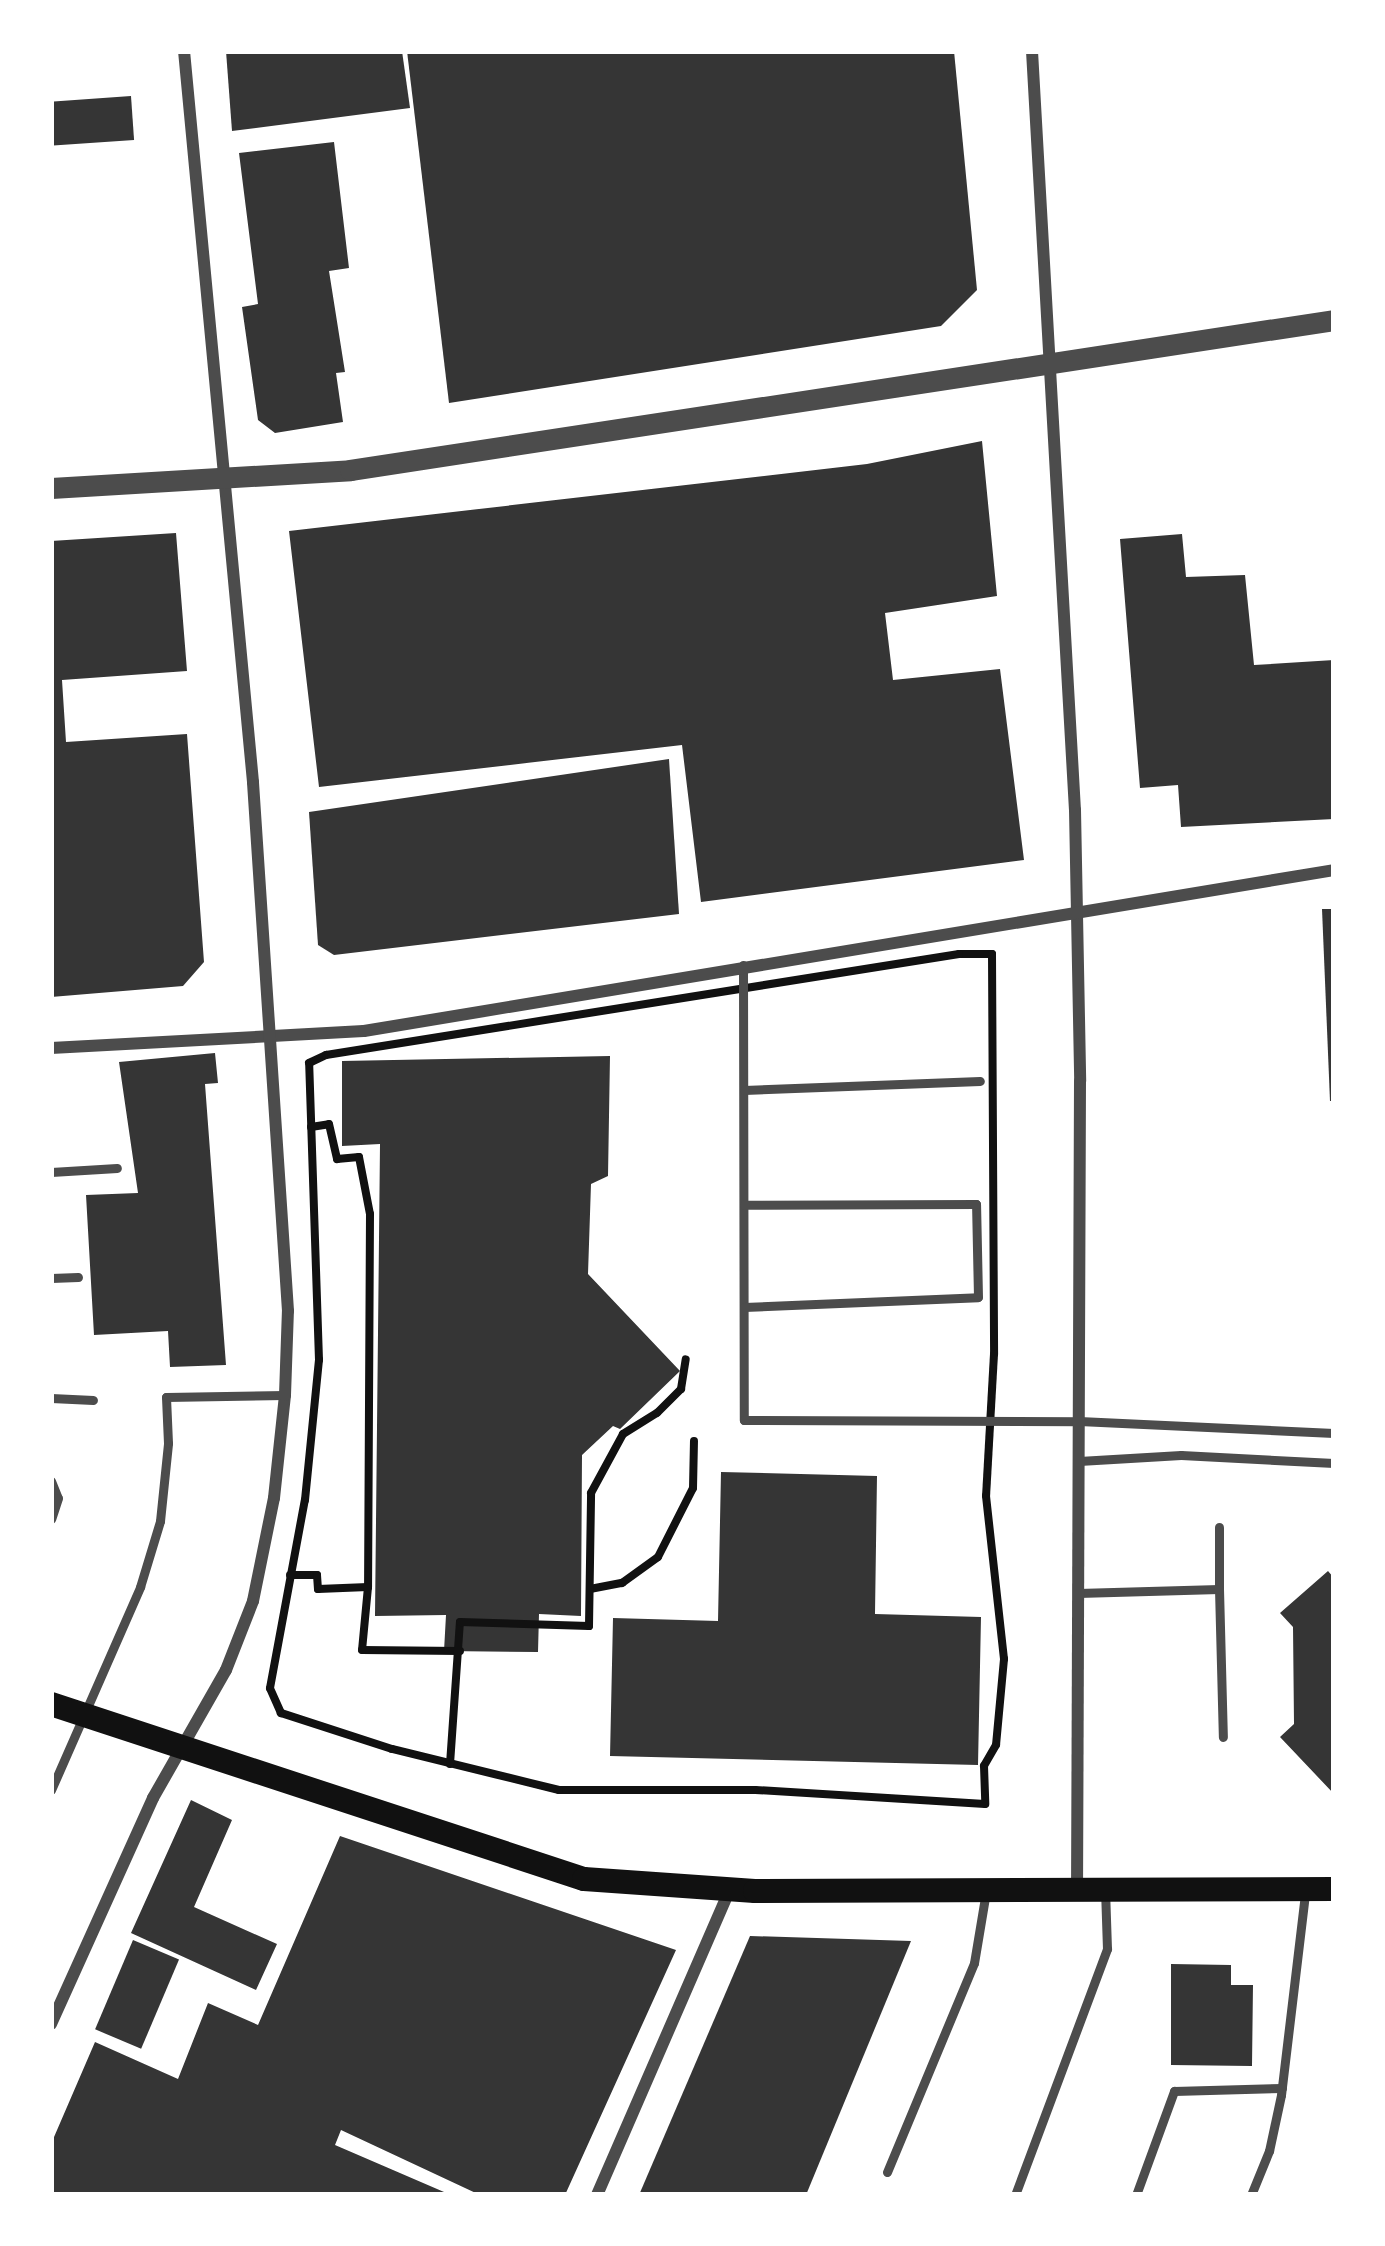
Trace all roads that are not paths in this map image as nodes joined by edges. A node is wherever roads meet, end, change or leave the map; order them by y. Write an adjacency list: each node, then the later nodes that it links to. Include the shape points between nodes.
1 (184, 51): 5 (street)
2 (1032, 51): 4 (street)
3 (1334, 320): 4 (street)
4 (1050, 362): 5 (street, via 350,470); 8 (street)
5 (224, 477): 6 (street); 10 (street)
6 (51, 488)
7 (1334, 870): 8 (street)
8 (1077, 910): 9 (street); 23 (street)
9 (743, 964): 10 (street); 13 (lane)
10 (269, 1039): 11 (street); 20 (street, via 288,1311)
11 (51, 1048)
12 (980, 1081): 13 (lane)
13 (744, 1090): 16 (lane)
14 (117, 1168): 15 (lane)
15 (51, 1172)
16 (744, 1204): 19 (lane); 19 (lane, via 976,1204 978,1297)
17 (78, 1277): 18 (lane)
18 (51, 1278)
19 (744, 1307): 23 (lane, via 744,1420)
20 (285, 1395): 33 (lane, via 166,1397 160,1521); 35 (street, via 253,1601)
21 (51, 1398): 22 (lane)
22 (92, 1400)
23 (1078, 1421): 24 (lane); 25 (street)
24 (1334, 1433)
25 (1078, 1461): 26 (lane, via 1181,1455); 31 (street)
26 (1334, 1463)
27 (51, 1481): 28 (lane, via 58,1498)
28 (51, 1519)
29 (1219, 1527): 30 (lane)
30 (1219, 1589): 31 (lane); 34 (lane)
31 (1078, 1593): 41 (street)
32 (51, 1704): 33 (main road)
33 (85, 1716): 35 (main road); 36 (lane)
34 (1223, 1737)
35 (184, 1750): 37 (main road, via 584,1879); 43 (street, via 153,1798)
36 (51, 1790)
37 (730, 1889): 40 (main road); 46 (street)
38 (1306, 1889): 39 (main road); 42 (main road); 44 (lane)
39 (1334, 1889)
40 (986, 1891): 41 (main road); 45 (lane, via 974,1963)
41 (1077, 1891): 42 (main road)
42 (1105, 1891): 47 (lane, via 1107,1949)
43 (51, 2024)
44 (1282, 2088): 48 (lane, via 1174,2091); 49 (lane)
45 (887, 2172)
46 (597, 2195)
47 (1015, 2195)
48 (1136, 2195)
49 (1251, 2195)

